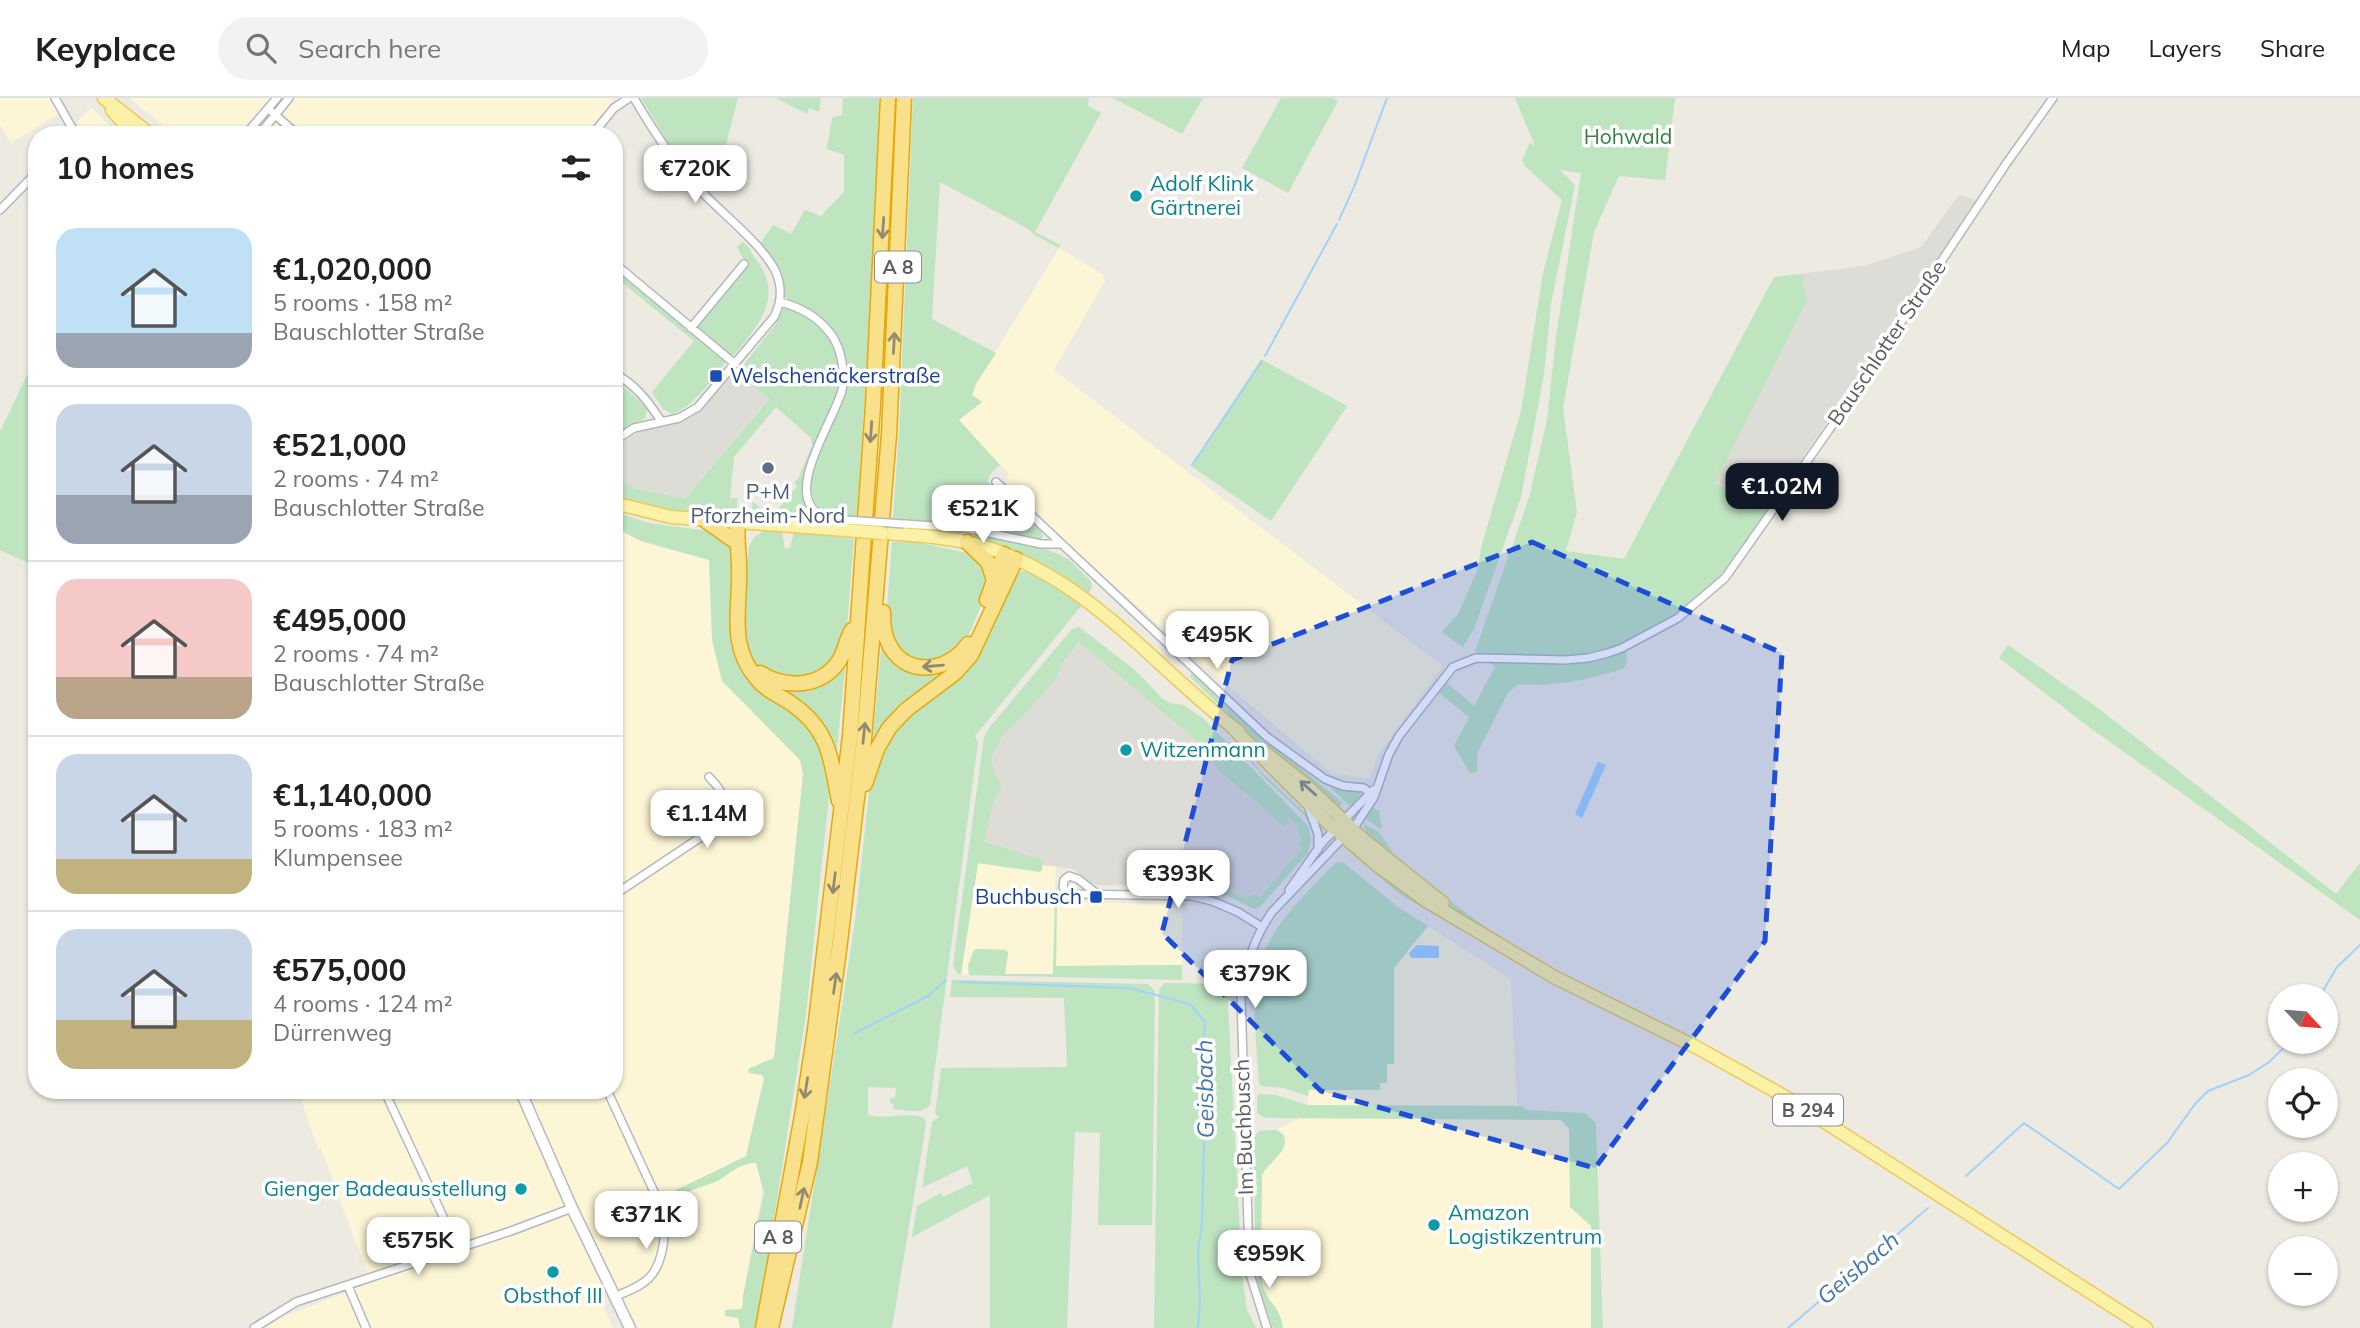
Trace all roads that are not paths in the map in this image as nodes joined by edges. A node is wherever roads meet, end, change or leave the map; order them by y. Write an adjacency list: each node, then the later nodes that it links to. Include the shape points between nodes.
1 (55, 98): 11 (street)
2 (104, 98): 12 (main road); 13 (main road)
3 (277, 98): 9 (street)
4 (289, 98): 10 (street)
5 (631, 98): 17 (street, via 614,108); 22 (street, via 693,183 768,260 778,279)
6 (888, 98): 41 (highway, A 8, one-way to 41)
7 (904, 98): 40 (highway, A 8, one-way to 7, via 895,340)
8 (2053, 98): 45 (street, Bauschlotter Straße, via 1836,420 1719,584 1678,618 1608,653 1565,660 1476,658 1457,665 1399,736)
9 (268, 109): 10 (street); 14 (street)
10 (275, 115): 15 (street); 16 (street)
11 (71, 126)
12 (125, 126)
13 (140, 126)
14 (253, 126)
15 (266, 126)
16 (288, 126)
17 (599, 126)
18 (28, 181): 19 (street)
19 (0, 210)
20 (744, 264): 23 (street)
21 (623, 271): 23 (street)
22 (780, 302): 24 (street, via 774,317); 32 (street, via 818,320 840,354 842,388 805,488 818,514)
23 (691, 328): 24 (street)
24 (735, 363): 26 (street, via 698,407 685,416)
25 (623, 378): 26 (street, via 647,399)
26 (661, 421): 27 (street)
27 (623, 435)
28 (996, 482): 36 (street)
29 (623, 506): 30 (main road, B 294, via 660,516)
30 (706, 521): 31 (main road, B 294); 34 (highway)
31 (743, 524): 32 (main road, B 294); 34 (highway); 38 (highway)
32 (845, 525): 33 (main road, B 294, bridge)
33 (908, 529): 35 (main road, B 294); 36 (street, via 966,528)
34 (736, 542): 38 (highway)
35 (967, 542): 37 (main road, B 294); 39 (highway, via 988,562)
36 (1061, 544): 45 (street, via 1267,737 1325,779 1364,788)
37 (1010, 556): 39 (highway); 43 (main road, B 294, via 1091,602); 46 (highway, via 971,655 889,728)
38 (739, 566): 42 (highway, via 736,628)
39 (994, 581): 40 (highway, one-way to 40, via 969,644 951,662 934,668 913,665 892,650)
40 (877, 590): 46 (highway, A 8, one-way to 40)
41 (857, 619): 42 (highway, via 838,661 816,680 780,682); 48 (highway, A 8)
42 (747, 665): 48 (highway, via 757,681 801,710 821,733 832,758)
43 (1233, 727): 47 (main road, B 294); 49 (main road, B 294, one-way to 43, via 1290,772)
44 (709, 777): 51 (street, via 723,795 721,820)
45 (1372, 795): 49 (street, Bauschlotter Straße)
46 (857, 801): 66 (highway, A 8, one-way to 46, via 810,1162)
47 (1306, 802): 49 (main road, B 294); 50 (street, via 1318,834)
48 (842, 816): 65 (highway, A 8, one-way to 65, via 802,1116)
49 (1345, 829): 50 (street, Im Buchbusch); 53 (street, Im Buchbusch); 68 (main road, B 294, via 1403,885 1556,978 1790,1098)
50 (1317, 849): 53 (street, Im Buchbusch)
51 (623, 889)
52 (1096, 893): 54 (street, via 1192,896 1238,912)
53 (1286, 897): 54 (street, Im Buchbusch)
54 (1262, 927): 67 (street, Im Buchbusch, via 1246,965 1241,996 1249,1257)
55 (388, 1099): 59 (street)
56 (524, 1099): 58 (street)
57 (611, 1099): 61 (street, via 664,1221 655,1270 645,1281)
58 (572, 1208): 59 (street); 61 (street)
59 (454, 1250): 60 (street)
60 (348, 1286): 62 (street, via 296,1303); 63 (street)
61 (614, 1297): 64 (street)
62 (254, 1328)
63 (366, 1328)
64 (630, 1328)
65 (762, 1328)
66 (771, 1328)
67 (1268, 1328)
68 (2146, 1328)

